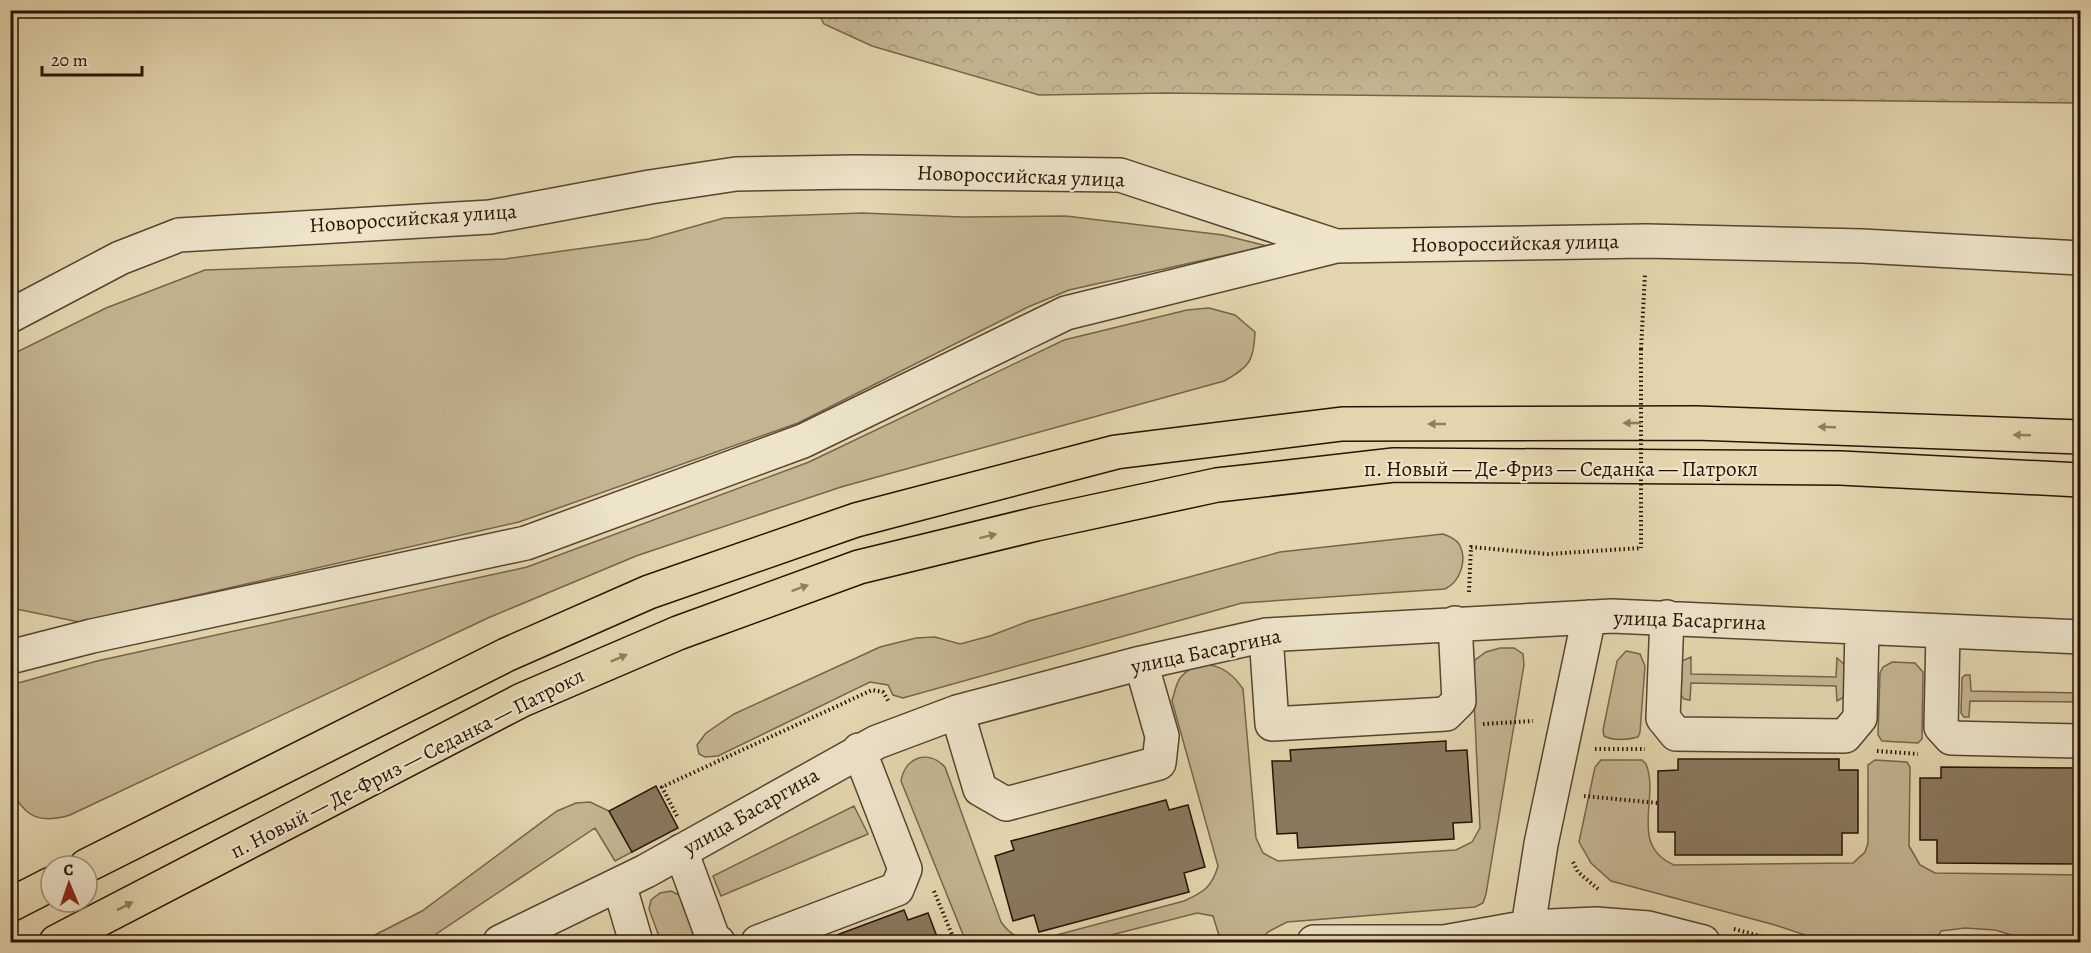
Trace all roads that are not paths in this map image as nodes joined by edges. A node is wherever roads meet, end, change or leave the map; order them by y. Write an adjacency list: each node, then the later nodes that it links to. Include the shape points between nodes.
1 (1335, 246): 2 (street, Новороссийская улица, via 1657,242 1862,246); 3 (street, Новороссийская улица, via 1120,175 736,174 490,217 179,235 120,258); 13 (street, via 1066,314 803,441 526,543)
2 (2080, 258)
3 (10, 316)
4 (2080, 437): 19 (highway, п. Новый — Де-Фриз — Седанка — Патрокл, one-way to 19, via 1696,423 1342,424 1116,452 856,520 649,592 506,655)
5 (2080, 480): 22 (highway, п. Новый — Де-Фриз — Седанка — Патрокл, one-way to 5, via 522,700 678,633 859,567 1036,524 1217,485 1394,465 1840,468)
6 (1462, 609): 7 (street, улица Басаргина); 11 (street, улица Басаргина); 11 (street, via 1459,701 1446,714 1272,724)
7 (1589, 616): 8 (street, улица Басаргина); 21 (street, via 1541,844)
8 (1666, 617): 9 (street, улица Басаргина); 9 (street, via 1663,718 1676,734 1845,736 1860,718)
9 (1862, 628): 10 (street, улица Басаргина)
10 (1943, 632): 12 (street, улица Басаргина); 16 (street, via 1941,728 1951,738)
11 (1266, 634): 14 (street, улица Басаргина)
12 (2080, 637)
13 (10, 657)
14 (1141, 663): 15 (street, улица Басаргина); 15 (street, via 1162,735 1159,763 1006,804 980,789)
15 (957, 712): 17 (street, улица Басаргина)
16 (2080, 741)
17 (859, 750): 18 (street, улица Басаргина); 26 (street, via 905,869 897,889)
18 (681, 851): 20 (street, улица Басаргина); 25 (street, via 714,941)
19 (99, 859)
20 (619, 884): 23 (street, улица Басаргина); 24 (street)
21 (1528, 927): 27 (street, via 1444,942); 28 (street, via 1596,924 1648,928)
22 (65, 938)
23 (500, 942)
24 (636, 942)
25 (718, 942)
26 (758, 942)
27 (1314, 942)
28 (1703, 942)

